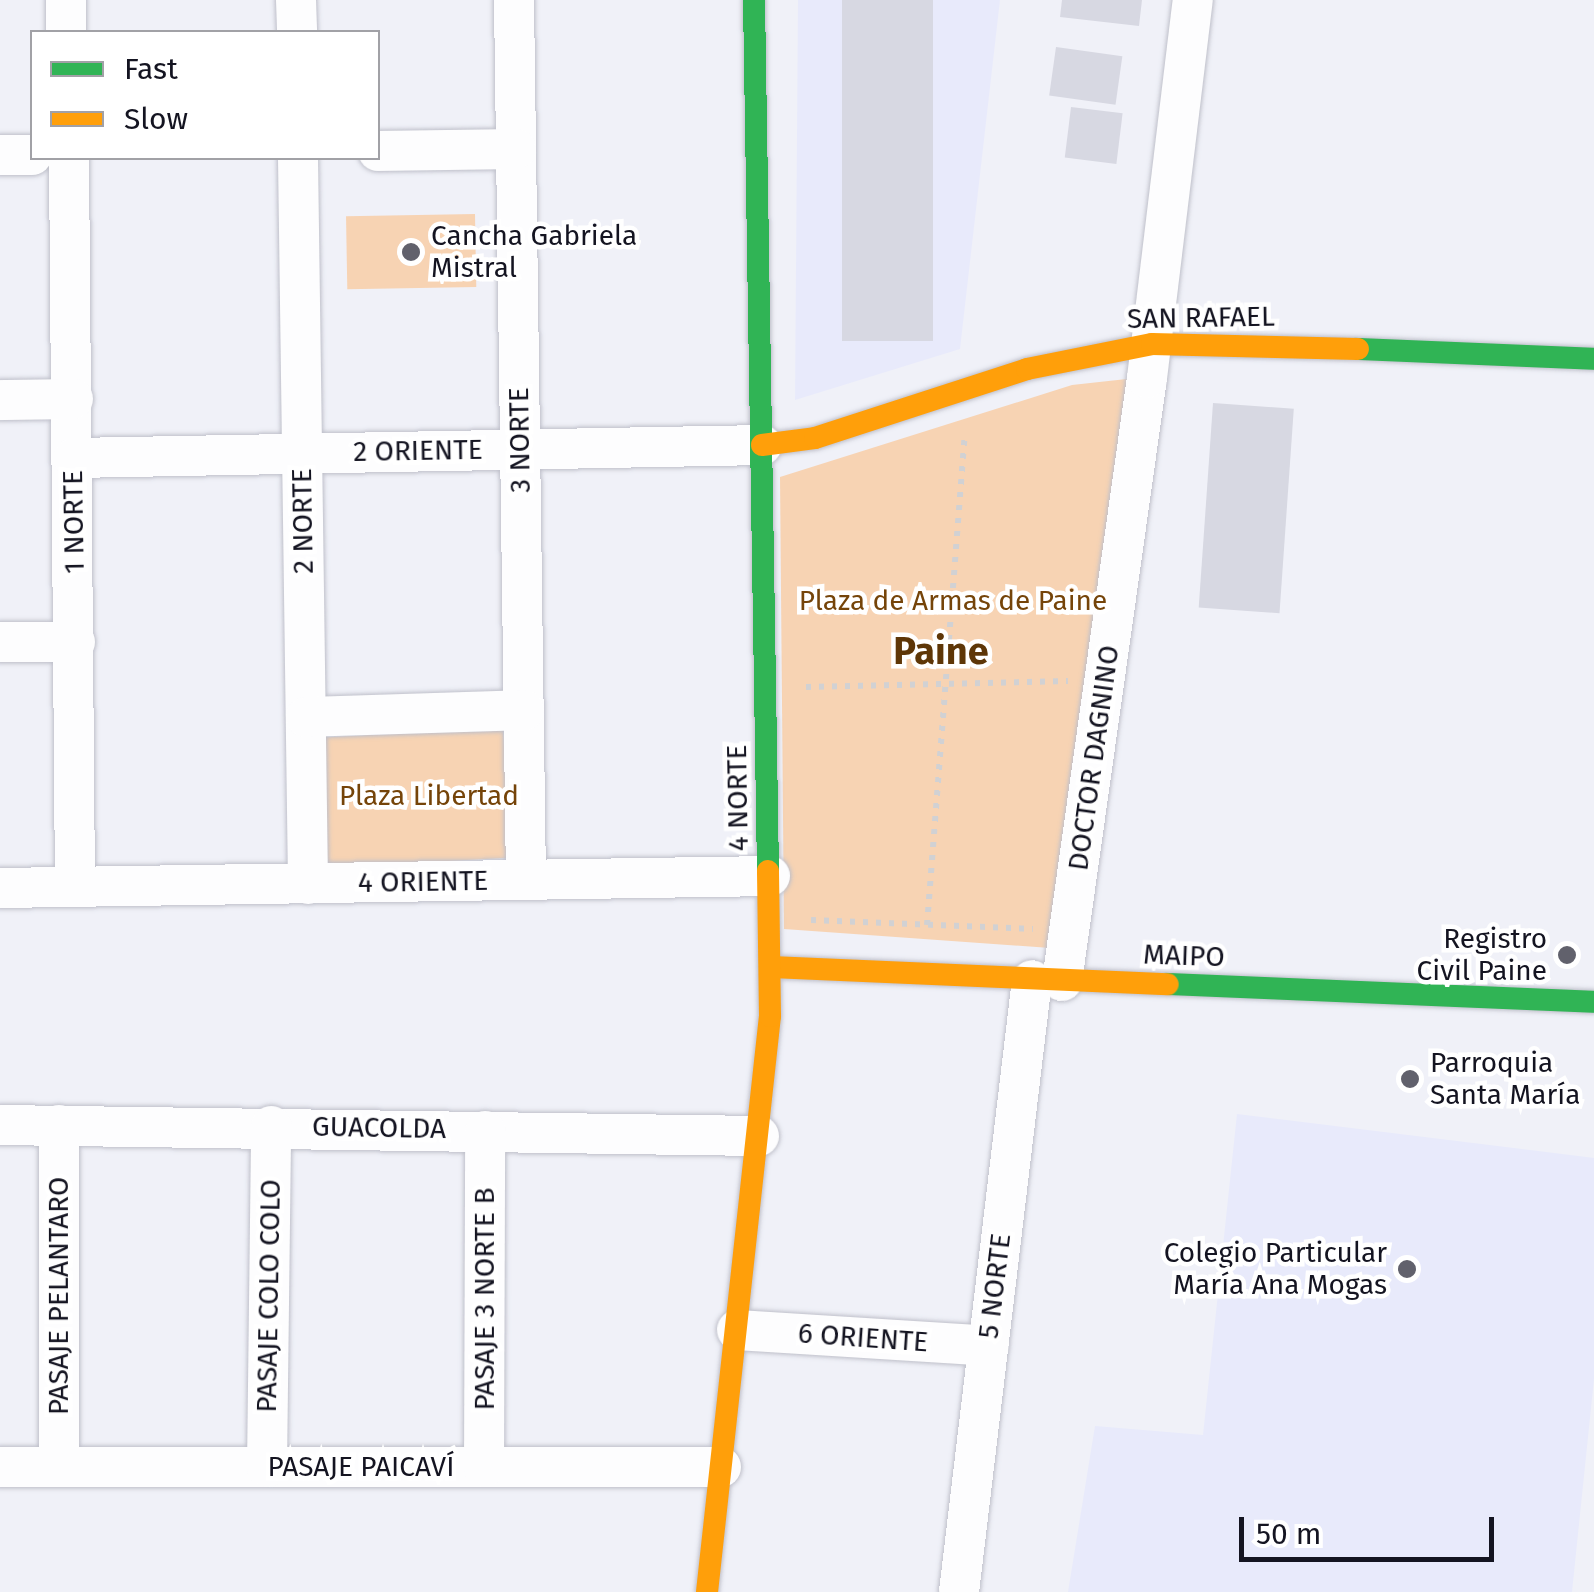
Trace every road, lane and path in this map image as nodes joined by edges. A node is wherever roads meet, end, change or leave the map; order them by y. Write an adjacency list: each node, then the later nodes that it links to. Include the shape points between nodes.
1 (66, 0): 6 (street)
2 (296, 0): 7 (street)
3 (514, 0): 8 (street, 3 NORTE)
4 (754, 0): 19 (street, 4 NORTE)
5 (1193, 0): 14 (street, DOCTOR DAGNINO)
6 (66, 30)
7 (297, 30)
8 (516, 149): 9 (street); 20 (street, 3 NORTE)
9 (380, 150)
10 (30, 154): 11 (street)
11 (0, 156)
12 (69, 160): 16 (street, 1 NORTE)
13 (298, 160): 21 (street, 2 NORTE)
14 (1152, 344): 15 (street, SAN RAFAEL); 19 (street, SAN RAFAEL, via 1027,369 815,438); 25 (street, DOCTOR DAGNINO)
15 (1594, 360)
16 (73, 399): 17 (street); 22 (street, 1 NORTE)
17 (0, 400)
18 (966, 424): 26 (path)
19 (762, 445): 20 (street, 2 ORIENTE); 30 (street, 4 NORTE)
20 (520, 449): 21 (street, 2 ORIENTE); 28 (street, 3 NORTE)
21 (302, 454): 22 (street, 2 ORIENTE); 29 (street, 2 NORTE)
22 (74, 458): 24 (street, 1 NORTE)
23 (0, 642): 24 (street)
24 (75, 642): 33 (street, 1 NORTE)
25 (1104, 681): 26 (path); 37 (street, DOCTOR DAGNINO)
26 (946, 682): 27 (path); 36 (path)
27 (804, 687)
28 (524, 710): 29 (street); 31 (street, 3 NORTE)
29 (306, 717): 32 (street, 2 NORTE)
30 (770, 876): 31 (street, 4 ORIENTE); 38 (street, 4 NORTE)
31 (526, 880): 32 (street, 4 ORIENTE)
32 (308, 884): 33 (street, 4 ORIENTE)
33 (75, 887): 34 (street, 4 ORIENTE)
34 (0, 888)
35 (805, 920): 36 (path)
36 (927, 925): 37 (path)
37 (1069, 931): 39 (street, DOCTOR DAGNINO)
38 (771, 968): 39 (street, MAIPO); 45 (street, 4 NORTE)
39 (1047, 980): 40 (street, MAIPO); 47 (street, 5 NORTE)
40 (1594, 1002)
41 (0, 1125): 42 (street, GUACOLDA)
42 (59, 1125): 43 (street, GUACOLDA); 49 (street, PASAJE PELANTARO)
43 (271, 1126): 44 (street, GUACOLDA); 50 (street, PASAJE COLO COLO)
44 (486, 1130): 45 (street, GUACOLDA); 51 (street, PASAJE 3 NORTE B)
45 (758, 1136): 46 (street, 4 NORTE)
46 (737, 1330): 47 (street, 6 ORIENTE); 52 (street, 4 NORTE)
47 (988, 1346): 54 (street, 5 NORTE)
48 (0, 1466): 49 (street, PASAJE PAICAVÍ)
49 (59, 1467): 50 (street, PASAJE PAICAVÍ)
50 (267, 1467): 51 (street, PASAJE PAICAVÍ)
51 (484, 1467): 52 (street, PASAJE PAICAVÍ)
52 (722, 1467): 53 (street, 4 NORTE)
53 (707, 1592)
54 (958, 1592)

